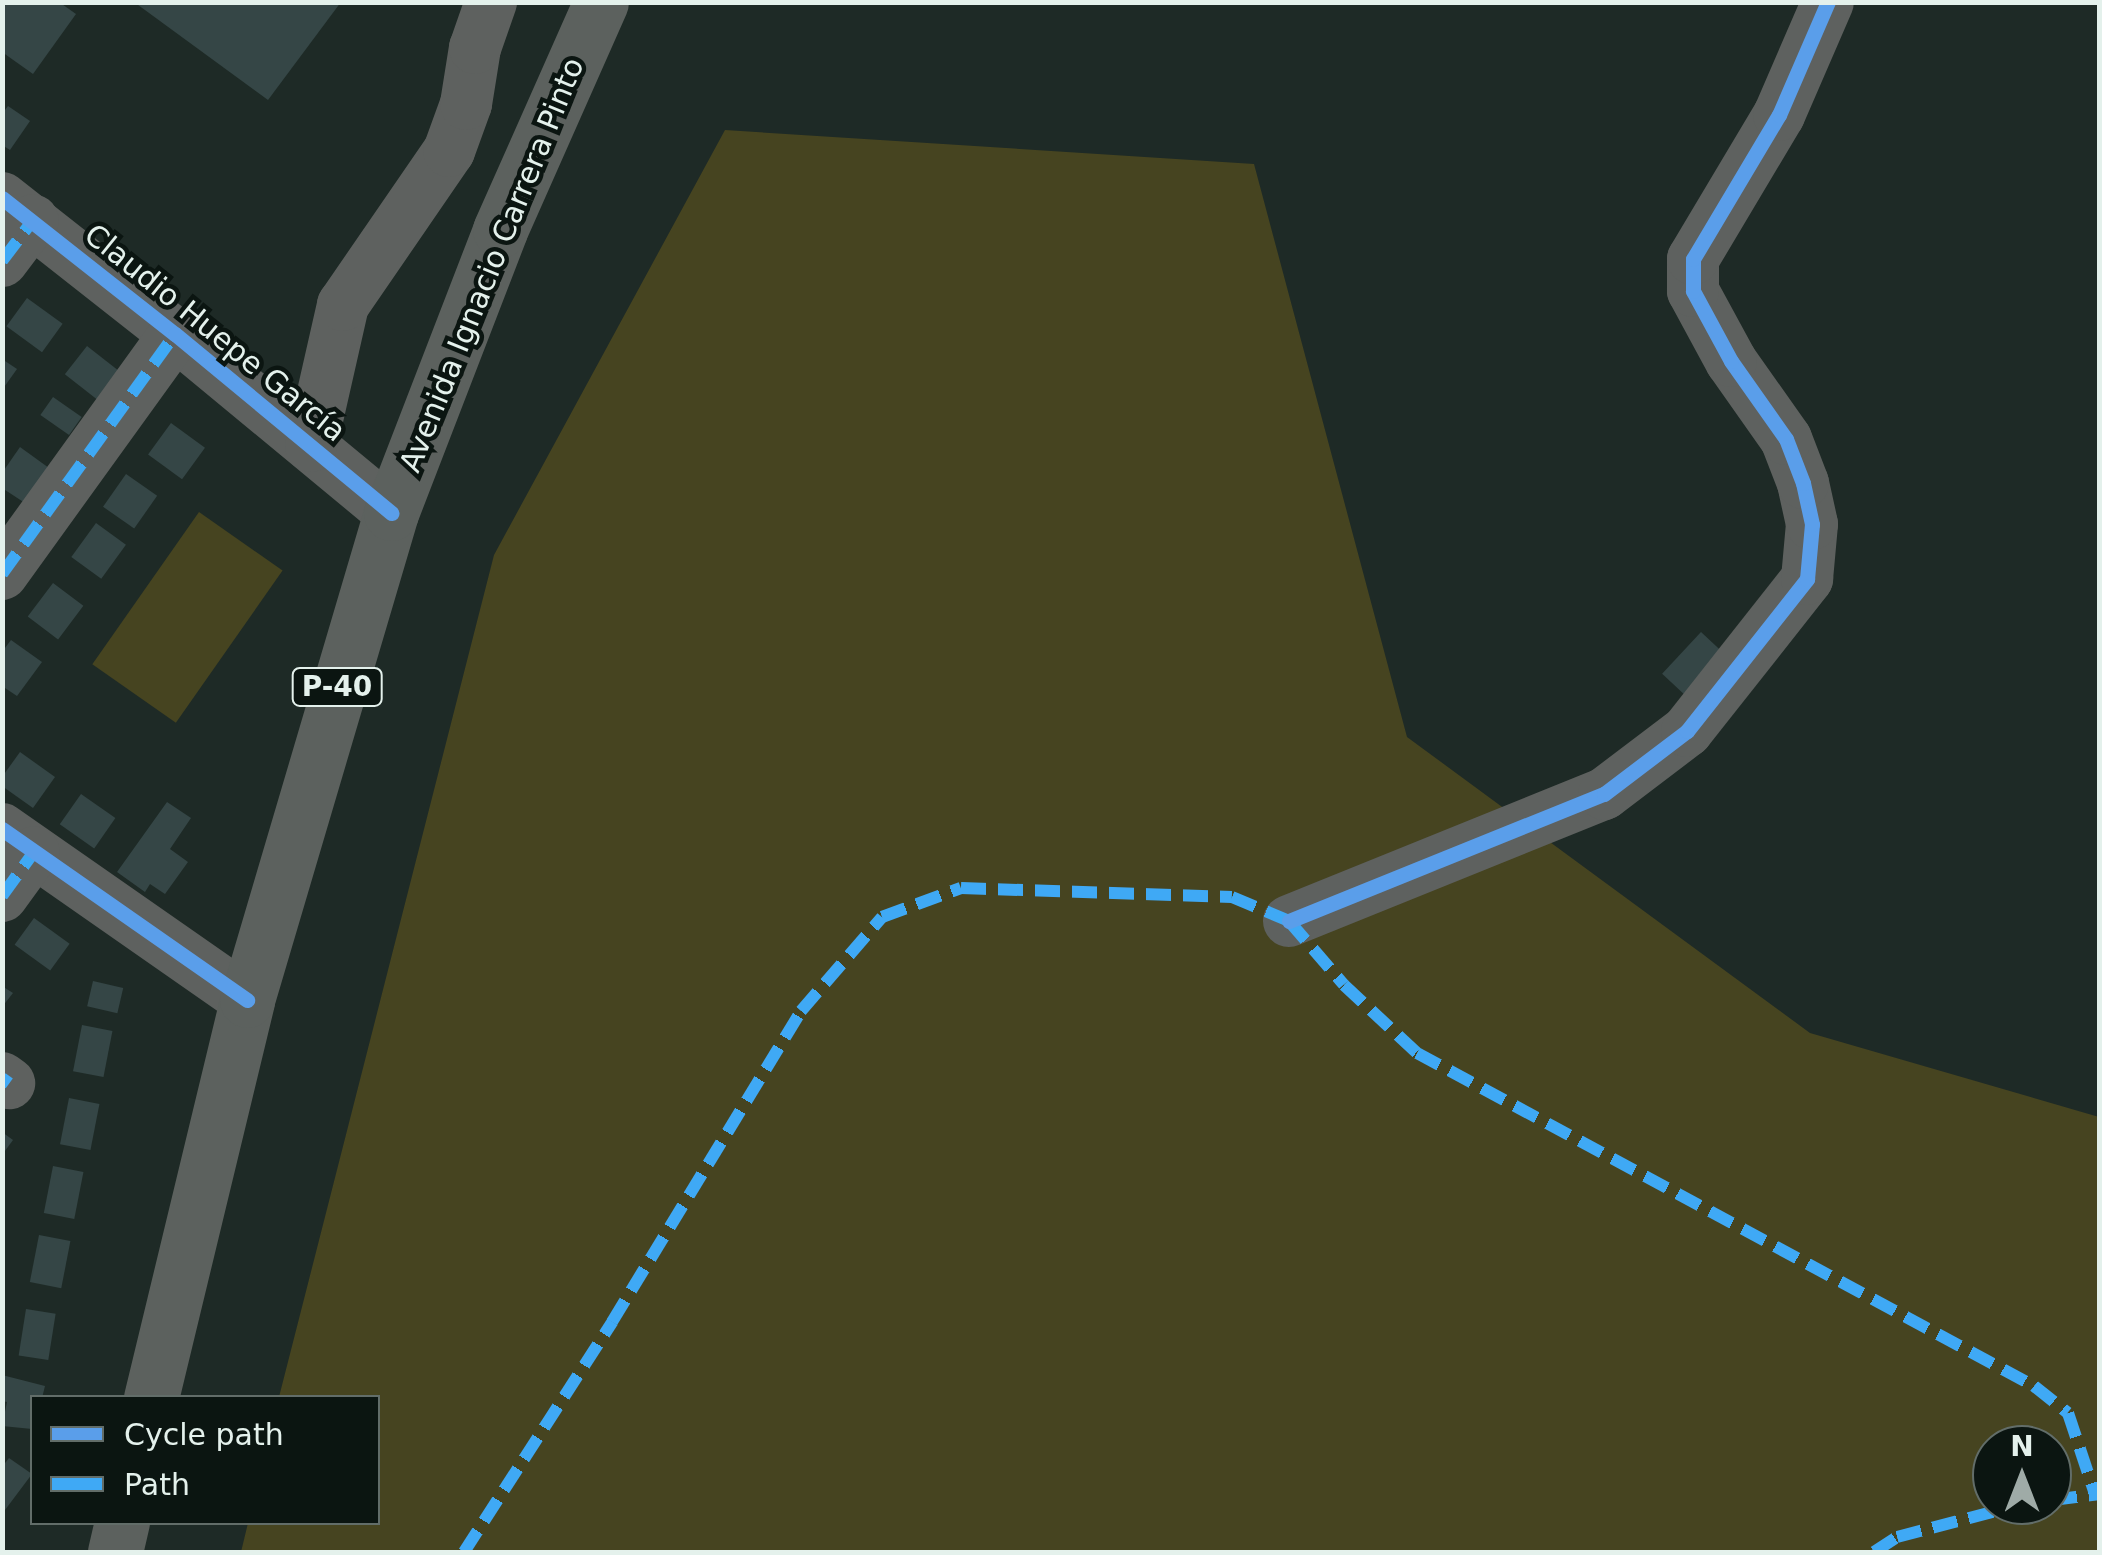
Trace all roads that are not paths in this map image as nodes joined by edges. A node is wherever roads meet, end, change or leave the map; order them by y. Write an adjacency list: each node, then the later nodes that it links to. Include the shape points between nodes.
1 (490, 2): 7 (street, via 448,151 342,305)
2 (601, 2): 8 (main road, Avenida Ignacio Carrera Pinto / P-40, via 500,230)
3 (1828, 2): 12 (street, via 1780,116 1694,260 1694,291 1786,439 1802,483 1812,524 1806,580 1688,731 1604,794)
4 (18, 209): 5 (street); 6 (street, Claudio Huepe García)
5 (2, 261)
6 (176, 334): 7 (street, Claudio Huepe García); 9 (street)
7 (310, 446): 8 (street, Claudio Huepe García)
8 (391, 514): 13 (main road, Avenida Ignacio Carrera Pinto / P-40)
9 (2, 574)
10 (18, 840): 11 (street); 13 (street)
11 (2, 896)
12 (1289, 921)
13 (247, 1000): 14 (main road, Avenida Ignacio Carrera Pinto / P-40)
14 (152, 1395)
15 (121, 1525): 16 (main road)
16 (115, 1552)

